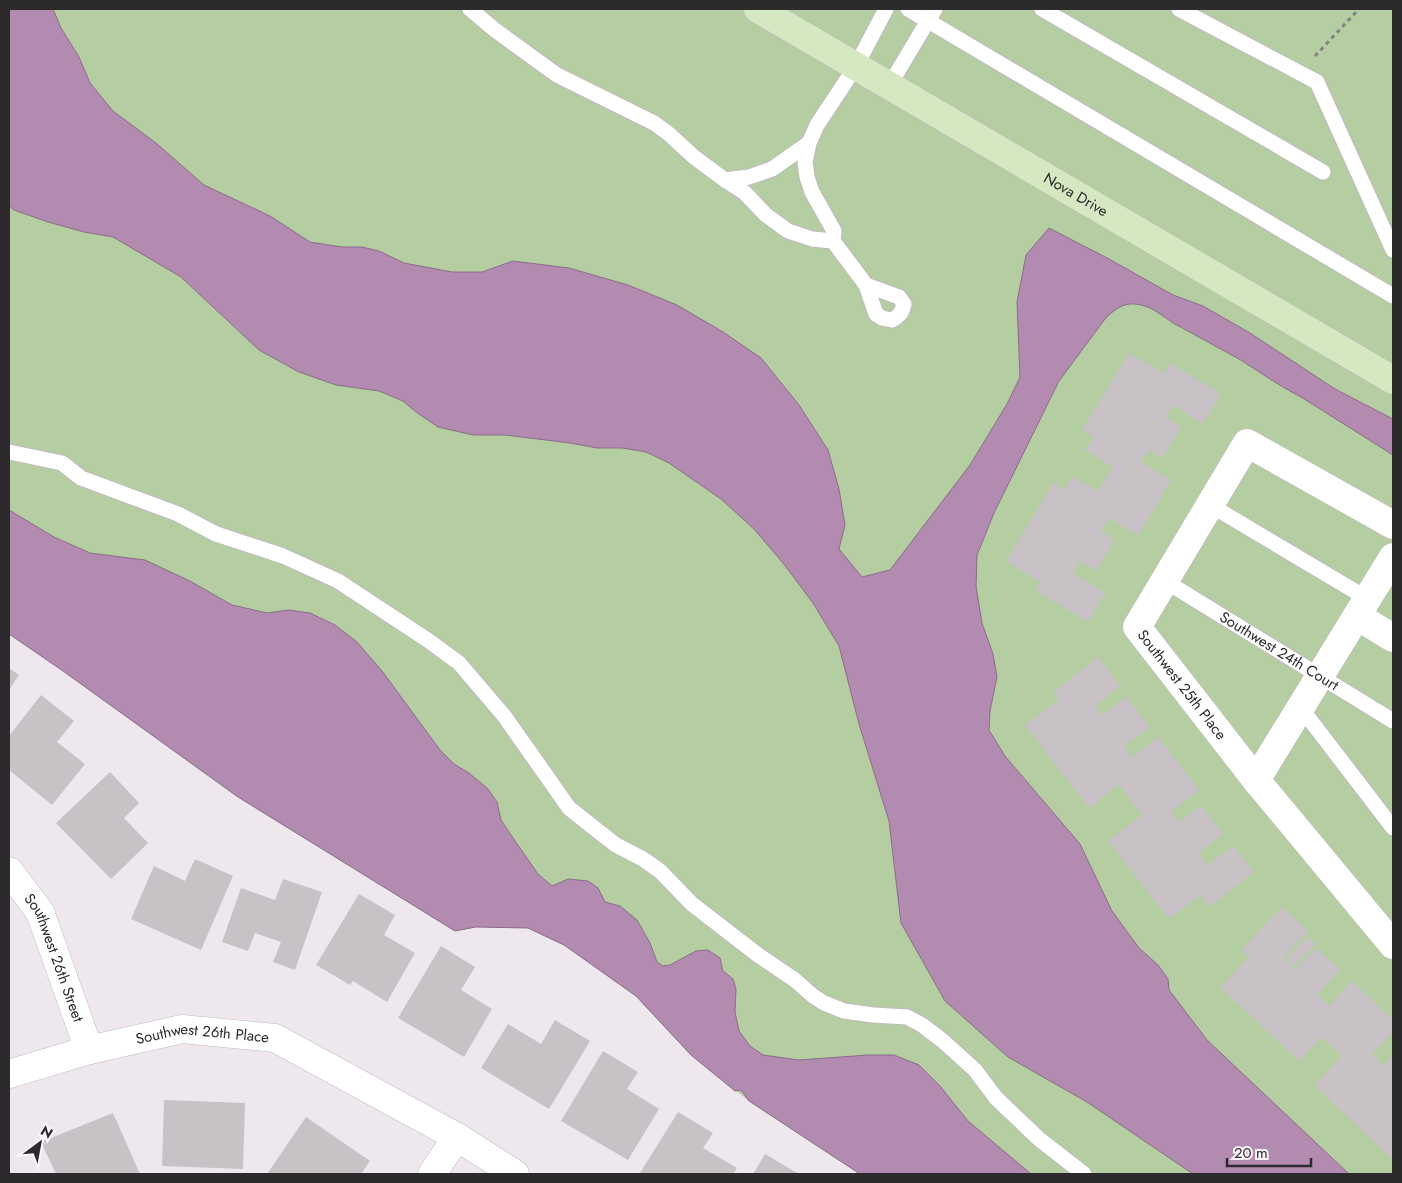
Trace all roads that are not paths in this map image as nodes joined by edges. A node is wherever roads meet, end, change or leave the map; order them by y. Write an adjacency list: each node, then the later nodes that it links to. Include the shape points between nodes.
1 (470, 9): 12 (lane, via 557,75 654,123)
2 (758, 9): 8 (street, Nova Drive)
3 (886, 9): 8 (lane)
4 (908, 9): 7 (lane)
5 (1042, 9): 11 (lane)
6 (1179, 9): 14 (lane, via 1317,82)
7 (931, 15): 9 (lane); 16 (lane)
8 (856, 66): 9 (street, Nova Drive); 10 (lane, via 817,125)
9 (889, 86): 17 (street, Nova Drive)
10 (809, 143): 12 (lane, via 772,169 749,178); 13 (lane, via 805,162 807,177 834,231)
11 (1323, 172)
12 (725, 180): 13 (lane, via 788,231 812,239)
13 (833, 241): 15 (lane)
14 (1393, 250)
15 (866, 285)
16 (1393, 296)
17 (1393, 380)
18 (9, 452): 37 (lane, via 62,463 82,478 338,581 429,641 459,663 505,717 569,808 616,845 660,871 692,904 824,1003 844,1011 907,1017 922,1025 975,1070 996,1098 1040,1139)
19 (1210, 505): 20 (street, Southwest 25th Place, via 1247,443); 22 (street, Southwest 25th Place); 23 (lane)
20 (1393, 524)
21 (1393, 557): 23 (street)
22 (1165, 580): 25 (lane, Southwest 24th Court); 28 (street, Southwest 25th Place, via 1137,627)
23 (1362, 607): 24 (street); 25 (street)
24 (1393, 638)
25 (1320, 677): 26 (street); 27 (lane, Southwest 24th Court)
26 (1301, 708): 28 (street); 29 (lane)
27 (1393, 721)
28 (1256, 780): 31 (street, Southwest 25th Place)
29 (1393, 828)
30 (9, 871): 32 (street, Southwest 26th Street, via 40,912)
31 (1393, 945)
32 (89, 1050): 33 (street, Southwest 26th Place); 34 (street, Southwest 26th Place, via 182,1029 276,1038)
33 (9, 1074)
34 (457, 1137): 35 (street); 36 (street, Southwest 26th Place)
35 (432, 1174)
36 (515, 1174)
37 (1084, 1174)

